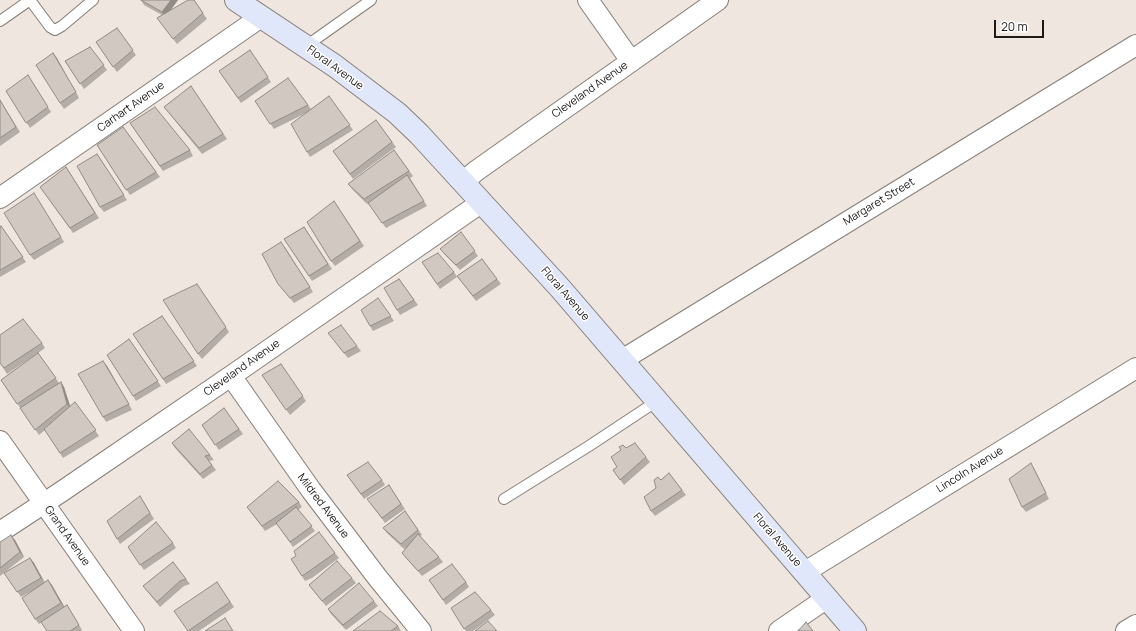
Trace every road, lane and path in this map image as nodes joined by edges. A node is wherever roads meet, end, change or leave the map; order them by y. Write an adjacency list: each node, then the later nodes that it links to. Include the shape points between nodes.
1 (30, 0): 2 (lane, via 55,30); 8 (lane)
2 (93, 0)
3 (236, 0): 7 (street, Floral Avenue)
4 (370, 0): 10 (lane)
5 (588, 0): 11 (street)
6 (718, 0): 11 (street, Cleveland Avenue)
7 (261, 16): 10 (street, Floral Avenue); 13 (street, Carhart Avenue)
8 (0, 21)
9 (1136, 45): 15 (street, Margaret Street)
10 (306, 46): 12 (street, Floral Avenue, via 397,113)
11 (631, 61): 12 (street, Cleveland Avenue)
12 (464, 182): 14 (street, Floral Avenue)
13 (0, 198)
14 (482, 202): 15 (street, Floral Avenue); 17 (street, Cleveland Avenue)
15 (622, 360): 18 (street, Floral Avenue)
16 (1136, 368): 23 (street, Lincoln Avenue)
17 (231, 376): 21 (street, Cleveland Avenue); 27 (street, Mildred Avenue, via 310,490)
18 (657, 401): 20 (lane); 23 (street, Floral Avenue)
19 (0, 441): 21 (street, Grand Avenue)
20 (504, 499)
21 (44, 503): 22 (street, Cleveland Avenue); 26 (street, Grand Avenue)
22 (0, 532)
23 (804, 572): 24 (street, Floral Avenue)
24 (827, 598): 28 (street); 29 (street, Floral Avenue)
25 (1136, 625): 30 (street)
26 (134, 631)
27 (421, 631)
28 (779, 631)
29 (856, 631)
30 (1126, 631)

